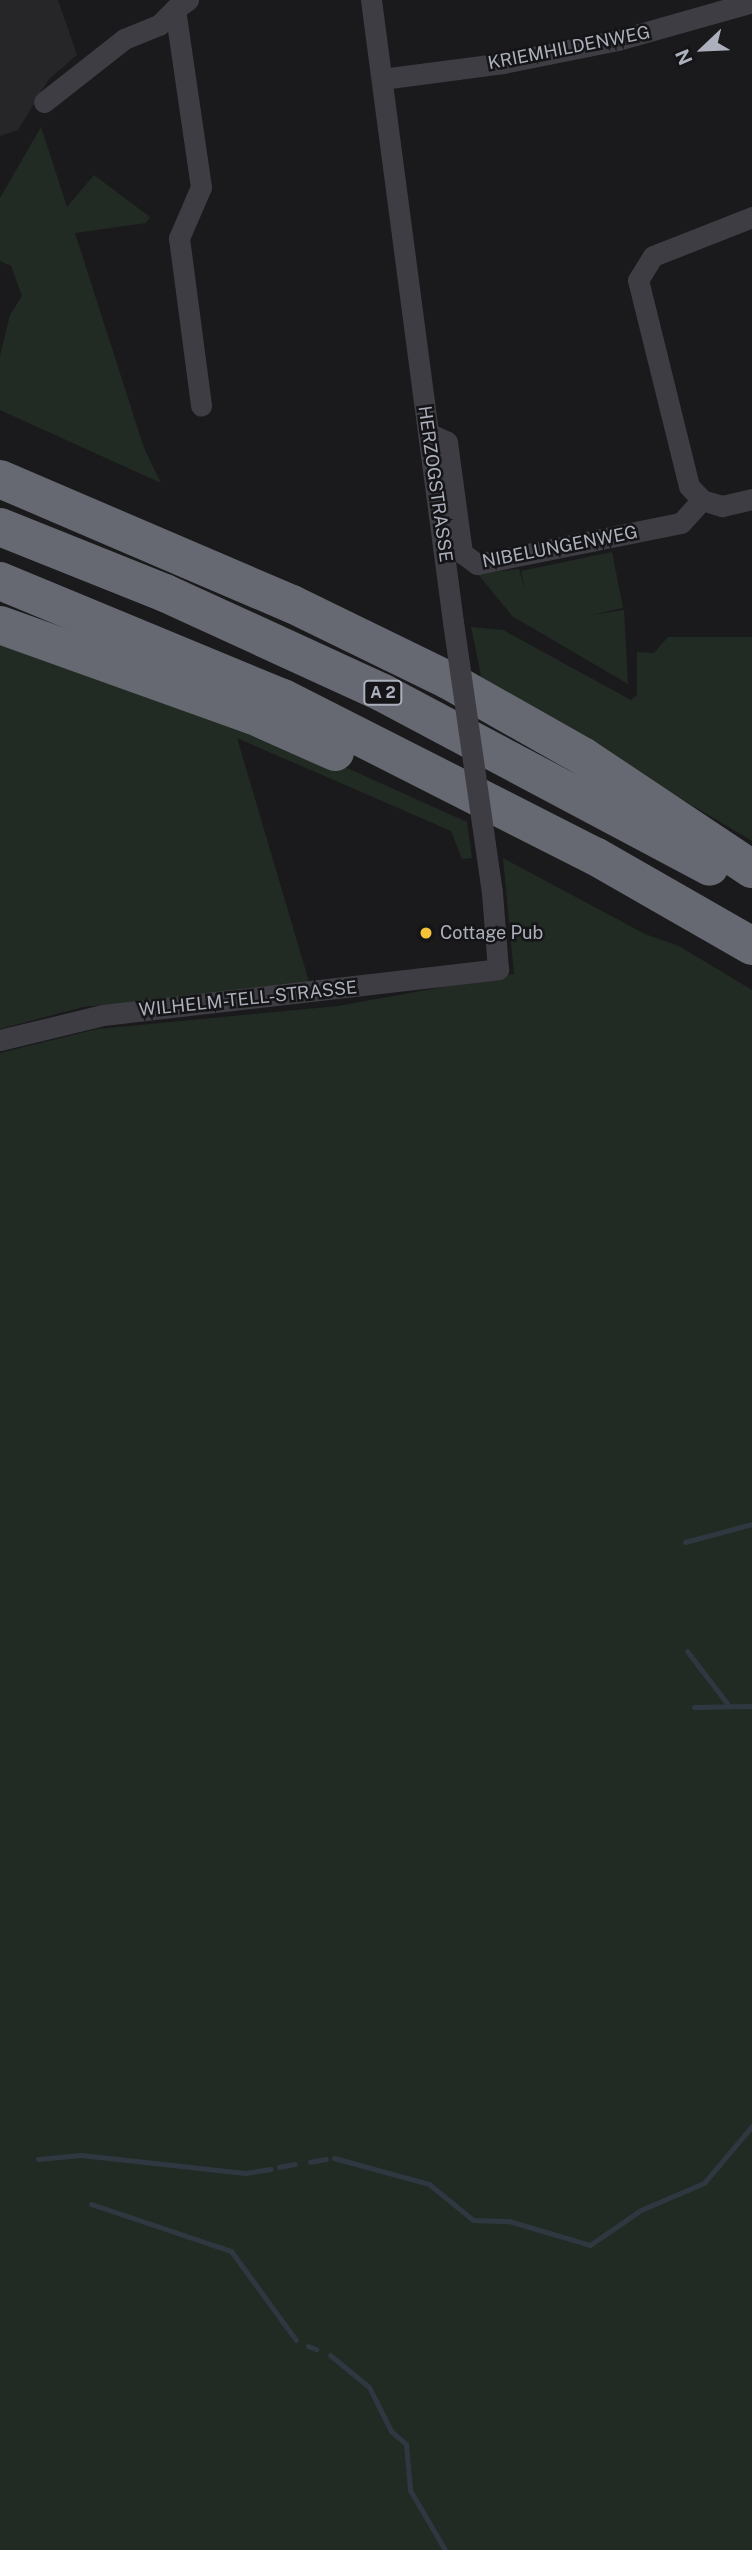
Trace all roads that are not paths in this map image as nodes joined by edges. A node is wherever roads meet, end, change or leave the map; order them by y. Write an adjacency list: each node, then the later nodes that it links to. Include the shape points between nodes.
1 (371, 0): 4 (street, HERZOGSTRASSE)
2 (752, 2): 4 (street, KRIEMHILDENWEG, via 618,40 503,63)
3 (181, 5): 5 (street, via 159,25 124,39); 7 (street, via 201,187 179,238)
4 (382, 79): 8 (street, HERZOGSTRASSE)
5 (44, 102)
6 (752, 217): 12 (street, via 653,256 638,280 689,485)
7 (201, 406)
8 (428, 433): 12 (street, NIBELUNGENWEG, via 447,442 462,553 477,564 681,523); 21 (street, HERZOGSTRASSE, bridge, via 492,892)
9 (0, 458): 13 (highway)
10 (0, 479): 13 (highway)
11 (752, 499): 12 (street, via 722,506)
12 (702, 500)
13 (64, 503): 18 (highway, via 449,680 584,757)
14 (0, 527): 19 (highway, A 2, via 165,593 383,693)
15 (0, 581): 17 (highway, via 283,698)
16 (0, 625): 17 (highway, via 252,715 453,805 545,854)
17 (595, 856): 20 (highway)
18 (752, 869)
19 (752, 890)
20 (752, 946)
21 (498, 969): 22 (street, WILHELM-TELL-STRASSE, via 103,1015)
22 (0, 1040)

